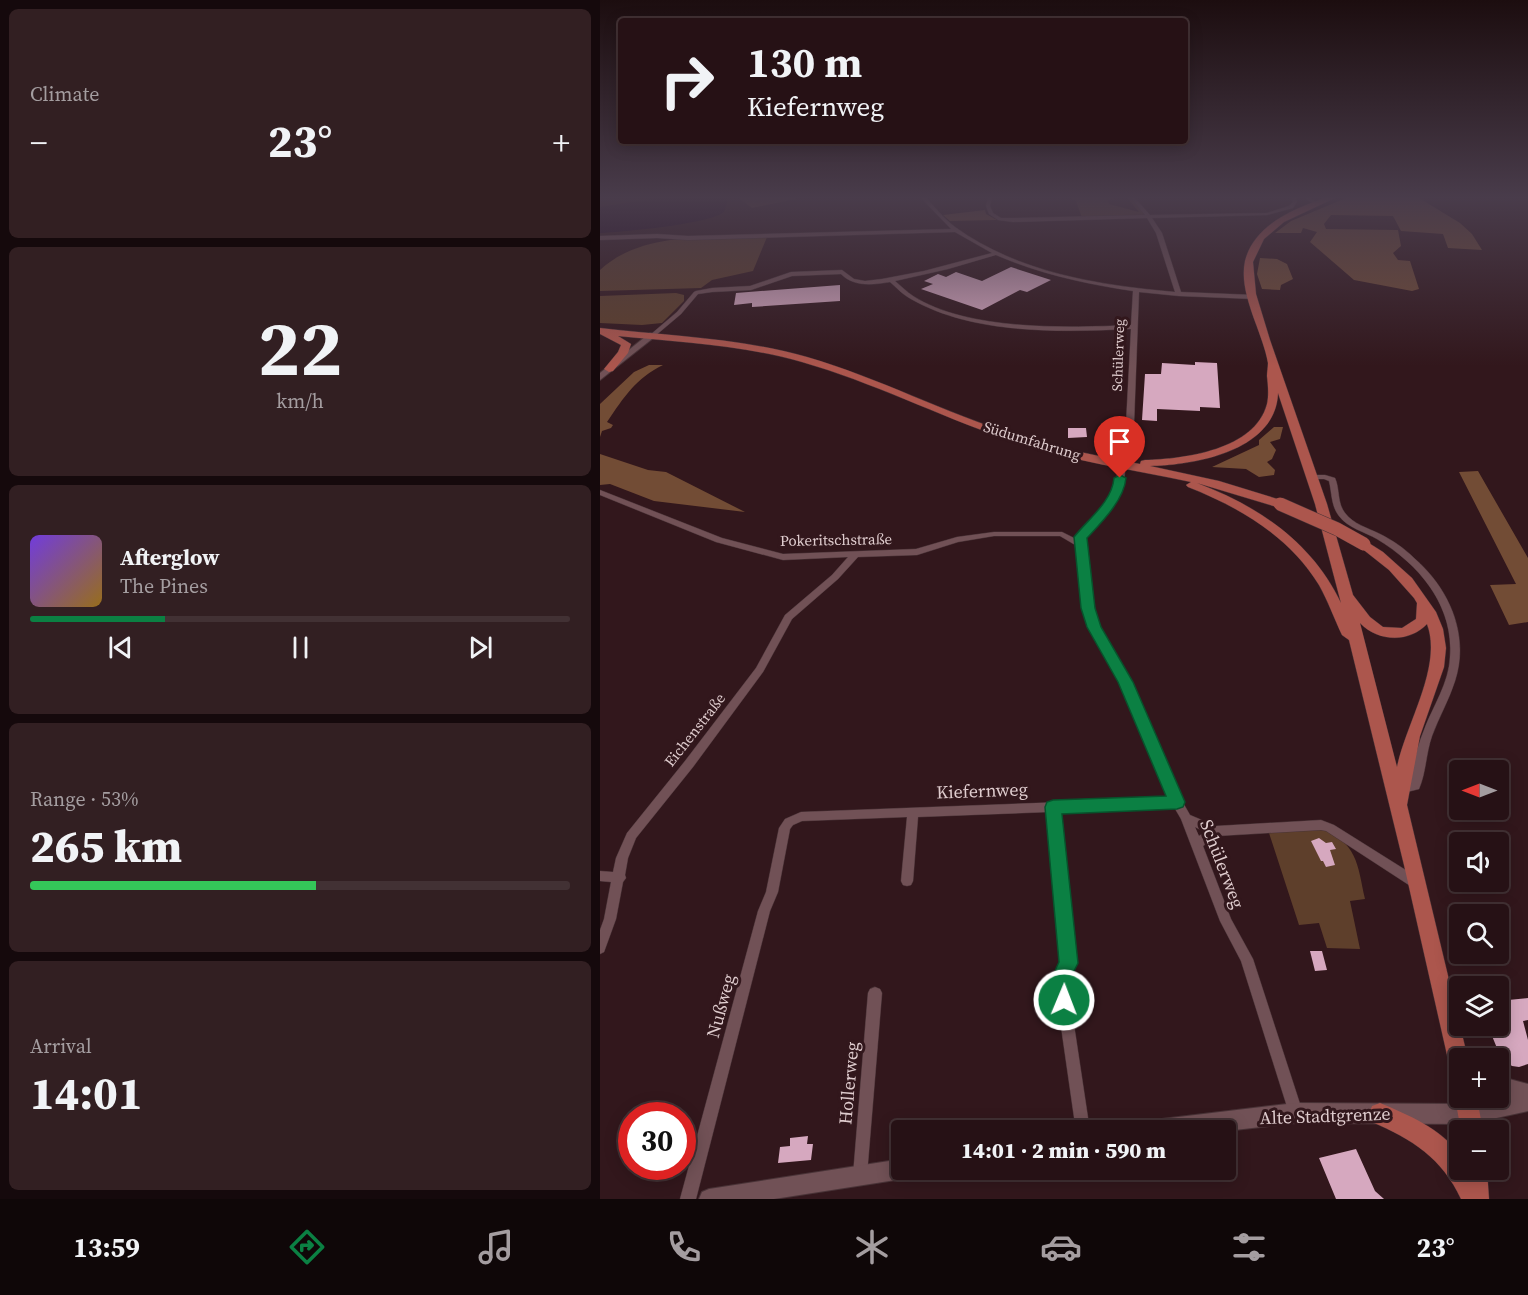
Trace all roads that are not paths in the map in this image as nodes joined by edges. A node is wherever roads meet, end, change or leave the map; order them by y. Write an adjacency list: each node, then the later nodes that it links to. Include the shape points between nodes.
1 (995, 254): 5 (street)
2 (1000, 254): 6 (street, via 1045,271)
3 (1166, 254): 7 (street)
4 (1253, 254): 8 (main road, via 1248,269)
5 (890, 279): 9 (street, via 901,290 930,305 990,322 1057,329); 11 (street, via 857,282 849,280 843,272 818,272 791,274 751,288 703,291 692,296 680,313)
6 (1136, 290): 7 (street); 9 (street, Schülerweg)
7 (1179, 294): 8 (street)
8 (1254, 297): 12 (main road)
9 (1134, 327): 16 (street, Schülerweg, via 1130,424)
10 (600, 331): 11 (main road, Südumfahrung); 13 (main road, via 626,344)
11 (653, 335): 13 (street); 15 (main road, Südumfahrung, via 740,345 804,359 1010,437)
12 (1272, 357): 15 (main road, via 1271,407 1256,430 1226,449 1163,463); 19 (main road)
13 (609, 369): 14 (street)
14 (600, 377)
15 (1076, 455): 17 (main road, Südumfahrung)
16 (1124, 458)
17 (1150, 470): 26 (main road, Südumfahrung, bridge, via 1215,483 1280,504 1337,529 1400,572); 27 (main road, via 1224,498 1259,517 1296,546 1324,581)
18 (1121, 472): 21 (street, Schülerweg, via 1119,489 1095,523)
19 (1313, 477): 25 (main road); 28 (street, via 1332,480 1336,506 1346,519 1393,545 1418,566 1439,593 1455,630 1455,662 1449,685 1425,738 1415,786)
20 (600, 492): 24 (street, Pokeritschstraße, via 719,540 783,557)
21 (1083, 532): 22 (street, Pokeritschstraße); 23 (street, Schülerweg)
22 (1062, 534): 23 (street); 24 (street, Pokeritschstraße, via 986,535 917,552)
23 (1079, 544): 29 (street, Schülerweg, via 1094,627 1125,682)
24 (855, 554): 38 (street, Eichenstraße, via 788,617 760,670 631,836 622,858)
25 (1345, 588): 26 (main road, via 1371,626 1391,633 1418,626 1423,620); 27 (main road)
26 (1423, 600): 28 (main road, Südumfahrung, via 1439,651 1410,745)
27 (1361, 659): 32 (main road)
28 (1402, 789): 32 (main road, Südumfahrung)
29 (1177, 802): 30 (street, Kiefernweg); 33 (street, Schülerweg)
30 (1053, 807): 31 (street, Kiefernweg); 52 (street, via 1068,963 1060,978)
31 (913, 812): 34 (street, Kiefernweg, via 801,817); 39 (street)
32 (1400, 812): 40 (main road)
33 (1186, 818): 35 (street); 36 (street, Schülerweg)
34 (789, 822): 57 (street, Nußweg)
35 (1215, 831): 36 (street); 40 (street, via 1321,825)
36 (1197, 844): 49 (street, Schülerweg, via 1226,921 1247,959)
37 (600, 876): 38 (street)
38 (620, 878): 41 (street, Eichenstraße)
39 (907, 881)
40 (1418, 884): 43 (main road)
41 (600, 948)
42 (875, 993): 55 (street, Hollerweg)
43 (1453, 1038): 44 (main road); 45 (street)
44 (1455, 1048)
45 (1461, 1048)
46 (1509, 1088): 47 (street)
47 (1528, 1093)
48 (1528, 1102): 51 (street, Alte Stadtgrenze)
49 (1296, 1113): 50 (street, Alte Stadtgrenze); 53 (street, Alte Stadtgrenze)
50 (1380, 1114): 51 (street, Alte Stadtgrenze); 59 (main road, via 1420,1132 1448,1154)
51 (1469, 1114)
52 (1081, 1120)
53 (1236, 1120)
54 (891, 1171): 55 (street)
55 (860, 1175): 58 (street)
56 (1477, 1180): 60 (main road)
57 (688, 1199)
58 (709, 1199)
59 (1473, 1199)
60 (1478, 1199)

